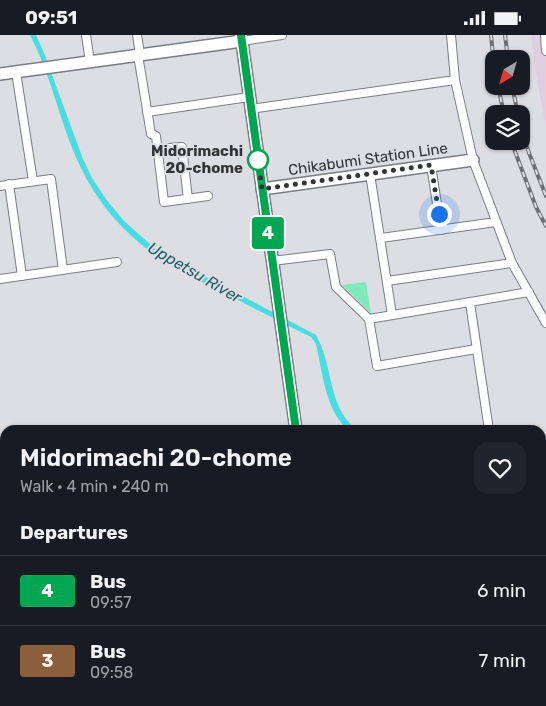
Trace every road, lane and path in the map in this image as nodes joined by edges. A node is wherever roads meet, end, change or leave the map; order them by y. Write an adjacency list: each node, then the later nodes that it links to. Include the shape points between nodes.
1 (86, 35): 9 (street)
2 (138, 35): 8 (street)
3 (282, 35): 6 (street)
4 (451, 35): 12 (street)
5 (545, 35): 7 (street)
6 (241, 38): 8 (main road); 13 (main road)
7 (546, 51)
8 (139, 54): 9 (main road); 14 (street)
9 (90, 62): 10 (main road)
10 (16, 72): 11 (main road); 19 (street)
11 (0, 74)
12 (455, 80): 13 (street); 16 (street)
13 (250, 103): 14 (street); 22 (main road)
14 (148, 111): 15 (street)
15 (157, 149): 24 (street, via 182,147); 24 (street, via 164,202)
16 (473, 160): 17 (main road, Chikabumi Station Line); 25 (street)
17 (431, 165): 18 (main road, Chikabumi Station Line); 26 (street)
18 (370, 174): 22 (main road, Chikabumi Station Line); 27 (street)
19 (33, 181): 20 (street); 31 (street, via 51,179)
20 (9, 184): 21 (street); 32 (street)
21 (0, 185)
22 (262, 189): 28 (main road)
23 (208, 196): 24 (street)
24 (188, 199)
25 (496, 221): 26 (street); 30 (street)
26 (441, 230): 27 (street)
27 (381, 238): 34 (street)
28 (272, 261): 38 (street, via 330,254 336,287); 41 (main road)
29 (117, 262): 31 (street)
30 (512, 263): 34 (street); 35 (street)
31 (63, 270): 32 (street)
32 (22, 276): 33 (street)
33 (0, 279)
34 (387, 281): 37 (street)
35 (529, 292): 36 (street); 39 (street)
36 (470, 303): 37 (street); 40 (street)
37 (392, 315): 38 (street)
38 (369, 319): 40 (street, via 376,365)
39 (546, 323)
40 (476, 349): 42 (street)
41 (295, 425)
42 (488, 425)

